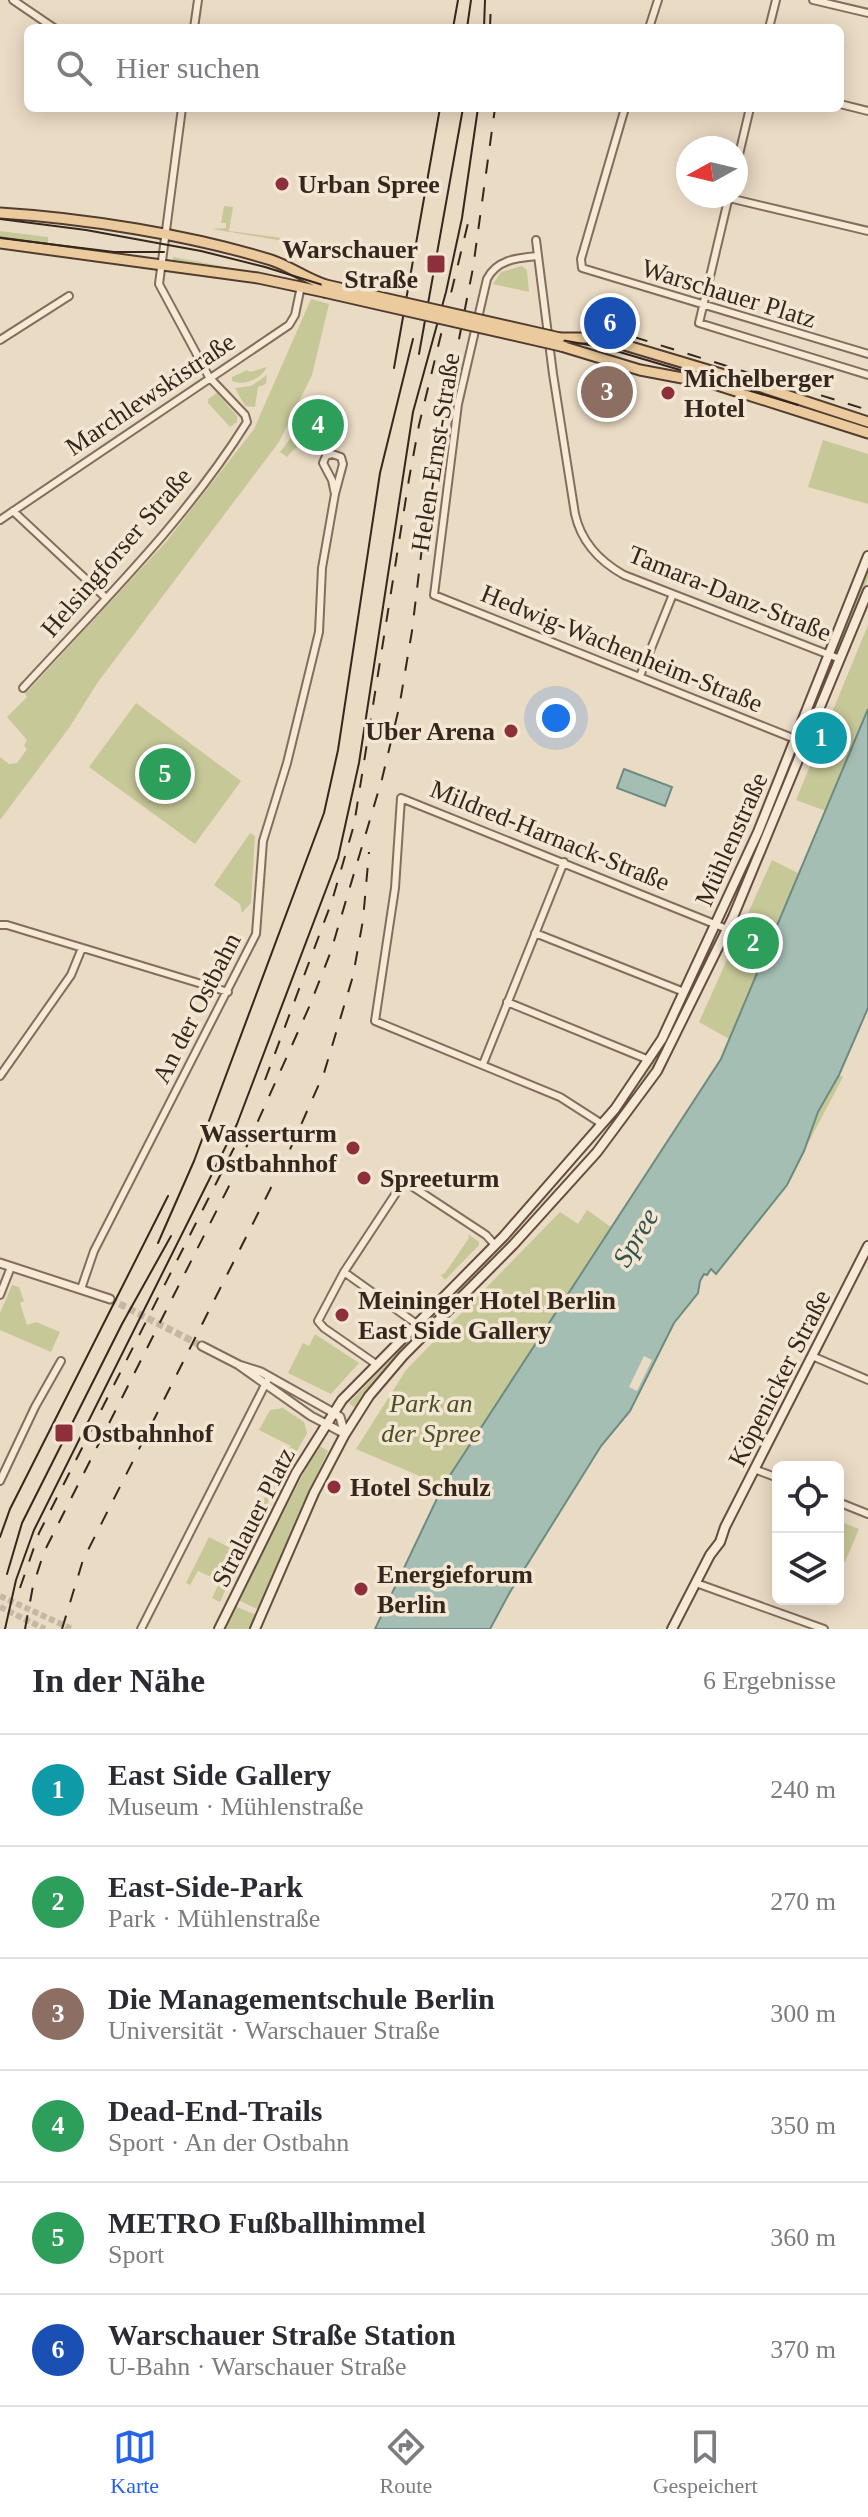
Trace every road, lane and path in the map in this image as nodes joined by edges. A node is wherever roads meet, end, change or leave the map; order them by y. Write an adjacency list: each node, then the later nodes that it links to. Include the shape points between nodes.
1 (13, 0): 7 (street)
2 (198, 0): 8 (street)
3 (658, 0): 9 (street)
4 (776, 0): 10 (street)
5 (813, 0): 6 (street)
6 (868, 13)
7 (48, 24)
8 (195, 24)
9 (650, 24)
10 (770, 24)
11 (844, 105): 12 (street)
12 (868, 111)
13 (181, 112): 21 (street)
14 (624, 112): 30 (street, Warschauer Platz, via 580,266)
15 (749, 112): 16 (street)
16 (743, 136)
17 (748, 202): 20 (street)
18 (726, 208): 30 (street)
19 (0, 213): 21 (main road)
20 (868, 231)
21 (164, 236): 25 (street); 26 (main road, via 267,258)
22 (536, 240): 24 (street, Tamara-Danz-Straße)
23 (0, 243): 25 (main road)
24 (538, 256): 43 (street, Tamara-Danz-Straße, via 580,531 612,568); 44 (street, Helen-Ernst-Straße, via 503,262 487,279 458,404)
25 (160, 265): 27 (main road); 35 (street, via 160,288)
26 (303, 275): 27 (main road); 28 (main road)
27 (301, 286): 28 (main road); 35 (street, Marchlewskistraße, via 289,325)
28 (325, 288): 32 (main road, bridge)
29 (69, 296): 31 (street)
30 (703, 306): 33 (street, Warschauer Platz); 34 (street, Warschauer Platz, via 699,323)
31 (0, 340)
32 (561, 342): 36 (main road, via 601,338); 37 (main road, via 640,370 714,384)
33 (868, 354)
34 (868, 375)
35 (209, 377): 39 (street, Marchlewskistraße); 45 (street, Helsingforser Straße, via 247,422 158,541)
36 (868, 422)
37 (868, 433)
38 (335, 494): 38 (street, An der Ostbahn, via 343,464 332,454 323,463); 57 (street, An der Ostbahn, via 322,568 319,632 263,841 256,934)
39 (13, 511): 40 (street, Marchlewskistraße); 45 (street)
40 (0, 520)
41 (868, 556): 46 (main road, Mühlenstraße)
42 (868, 591): 47 (main road, Mühlenstraße)
43 (673, 594): 46 (street, Tamara-Danz-Straße); 48 (street)
44 (434, 595): 48 (street, Hedwig-Wachenheim-Straße)
45 (106, 598): 49 (street, Helsingforser Straße)
46 (828, 655): 47 (street, Tamara-Danz-Straße); 50 (main road, Mühlenstraße)
47 (840, 659): 54 (main road, Mühlenstraße)
48 (640, 676): 50 (street, Hedwig-Wachenheim-Straße)
49 (23, 688)
50 (795, 739): 52 (main road, Mühlenstraße)
51 (564, 862): 52 (street, Mildred-Harnack-Straße); 55 (street); 61 (street, Mildred-Harnack-Straße, via 401,798 395,892 375,1021)
52 (716, 924): 54 (street, Mildred-Harnack-Straße); 58 (main road, Mühlenstraße)
53 (0, 925): 56 (street)
54 (727, 929): 64 (main road, Mühlenstraße, via 674,1042)
55 (535, 933): 58 (street); 59 (street)
56 (82, 948): 57 (street); 62 (street, via 71,975)
57 (228, 992): 71 (street, An der Ostbahn, via 94,1251)
58 (684, 992): 60 (main road, Mühlenstraße)
59 (507, 1002): 60 (street); 61 (street)
60 (649, 1060): 63 (main road, Mühlenstraße)
61 (483, 1064): 63 (street, via 560,1097)
62 (0, 1076)
63 (602, 1124): 64 (main road); 65 (main road, Mühlenstraße)
64 (613, 1133): 67 (main road, Mühlenstraße)
65 (495, 1245): 67 (main road); 70 (street, via 404,1181); 74 (main road, Mühlenstraße)
66 (868, 1246): 76 (main road, Köpenicker Straße)
67 (504, 1254): 83 (main road, Mühlenstraße, via 390,1370)
68 (0, 1263): 69 (street)
69 (11, 1267): 71 (street); 72 (street)
70 (344, 1272): 74 (street); 78 (street, via 318,1321)
71 (81, 1289): 73 (street)
72 (0, 1295)
73 (110, 1299)
74 (418, 1325): 78 (main road, Mühlenstraße)
75 (202, 1346): 80 (street, via 253,1368)
76 (812, 1356): 79 (street); 84 (main road, Köpenicker Straße)
77 (61, 1361): 86 (street)
78 (376, 1364): 81 (main road, Mühlenstraße)
79 (868, 1380)
80 (267, 1381): 81 (street); 82 (street); 90 (street)
81 (334, 1413): 82 (main road, Mühlenstraße); 83 (street)
82 (326, 1425): 83 (street); 91 (main road, Stralauer Platz, via 296,1473)
83 (345, 1434): 92 (main road, Stralauer Platz)
84 (754, 1469): 85 (street); 89 (main road, Köpenicker Straße)
85 (772, 1476)
86 (0, 1481)
87 (844, 1504): 88 (street)
88 (868, 1514)
89 (696, 1583): 93 (main road, Köpenicker Straße); 94 (street)
90 (141, 1629)
91 (219, 1629)
92 (255, 1629)
93 (672, 1629)
94 (824, 1629)

